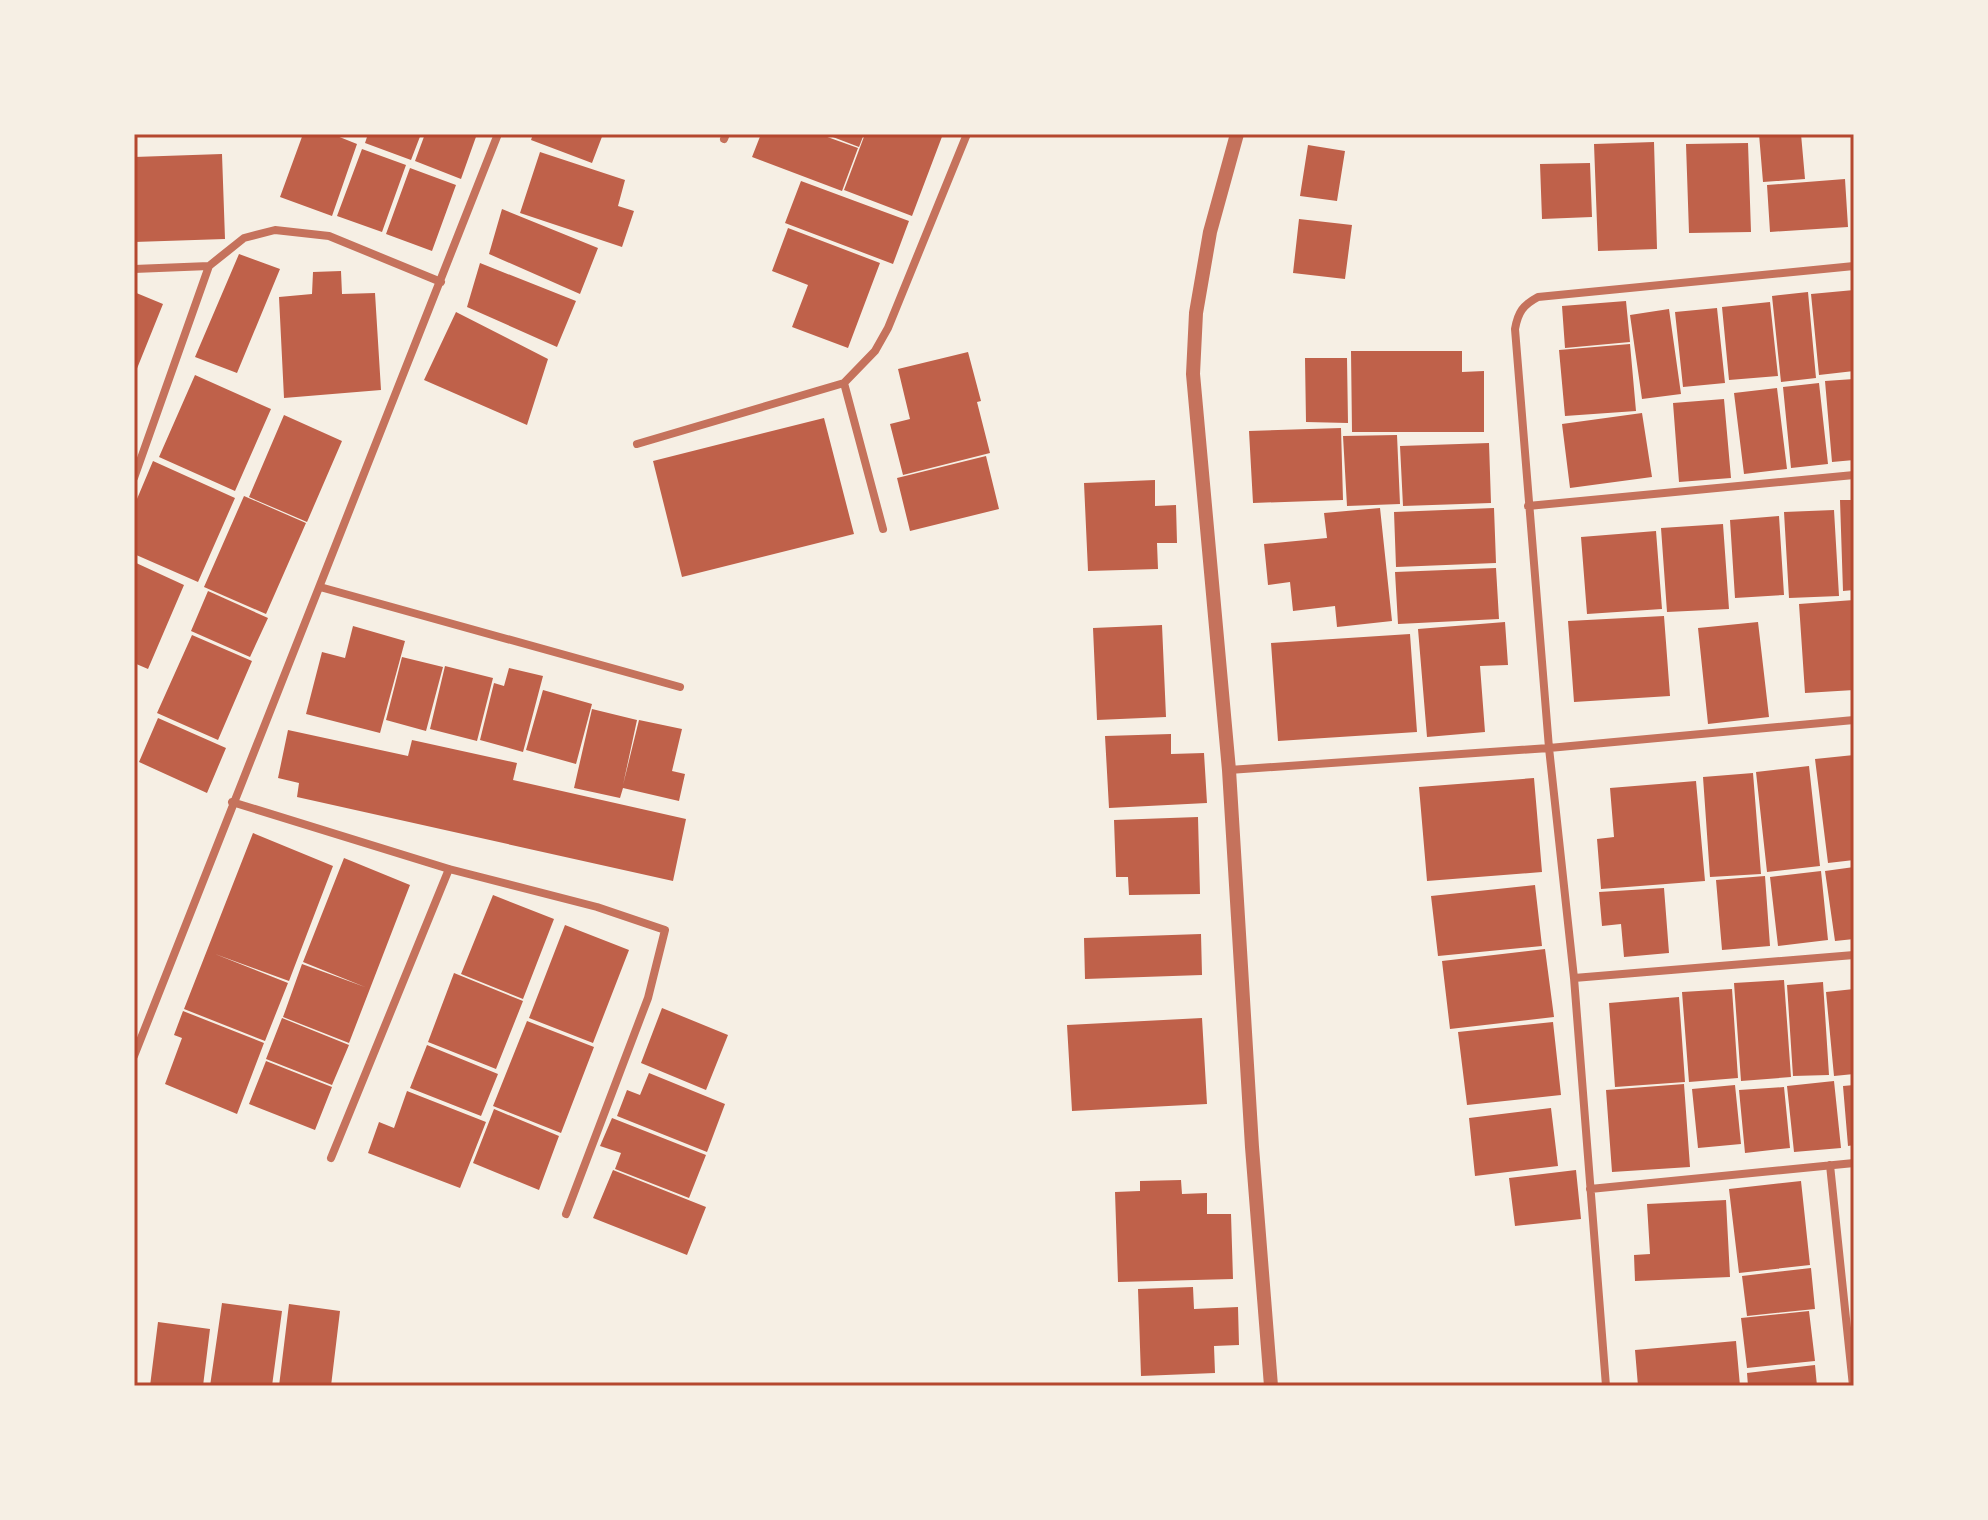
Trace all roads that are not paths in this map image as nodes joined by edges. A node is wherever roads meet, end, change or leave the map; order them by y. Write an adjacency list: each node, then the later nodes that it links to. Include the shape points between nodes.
1 (498, 134): 7 (street)
2 (967, 134): 8 (street, via 888,328 875,351)
3 (1237, 134): 18 (street, via 1210,232 1196,313 1193,374)
4 (209, 266): 6 (street); 7 (street, via 244,238 275,230 329,236); 11 (street)
5 (1854, 266): 12 (street, via 1538,297 1525,305 1515,329)
6 (134, 269)
7 (441, 282): 14 (street)
8 (844, 383): 9 (street); 13 (street)
9 (637, 444)
10 (1854, 475): 12 (street)
11 (134, 478)
12 (1528, 506): 17 (street)
13 (883, 529)
14 (320, 587): 15 (street); 19 (street)
15 (680, 687)
16 (1854, 720): 17 (street)
17 (1549, 748): 18 (street); 22 (street)
18 (1229, 770): 29 (street)
19 (232, 802): 20 (street); 23 (street)
20 (449, 869): 24 (street); 28 (street, via 665,930 648,998)
21 (1854, 955): 22 (street)
22 (1574, 978): 27 (street)
23 (134, 1056)
24 (331, 1158)
25 (1854, 1163): 26 (street)
26 (1830, 1165): 27 (street); 31 (street)
27 (1590, 1189): 30 (street)
28 (566, 1214)
29 (1271, 1386)
30 (1606, 1386)
31 (1853, 1386)

